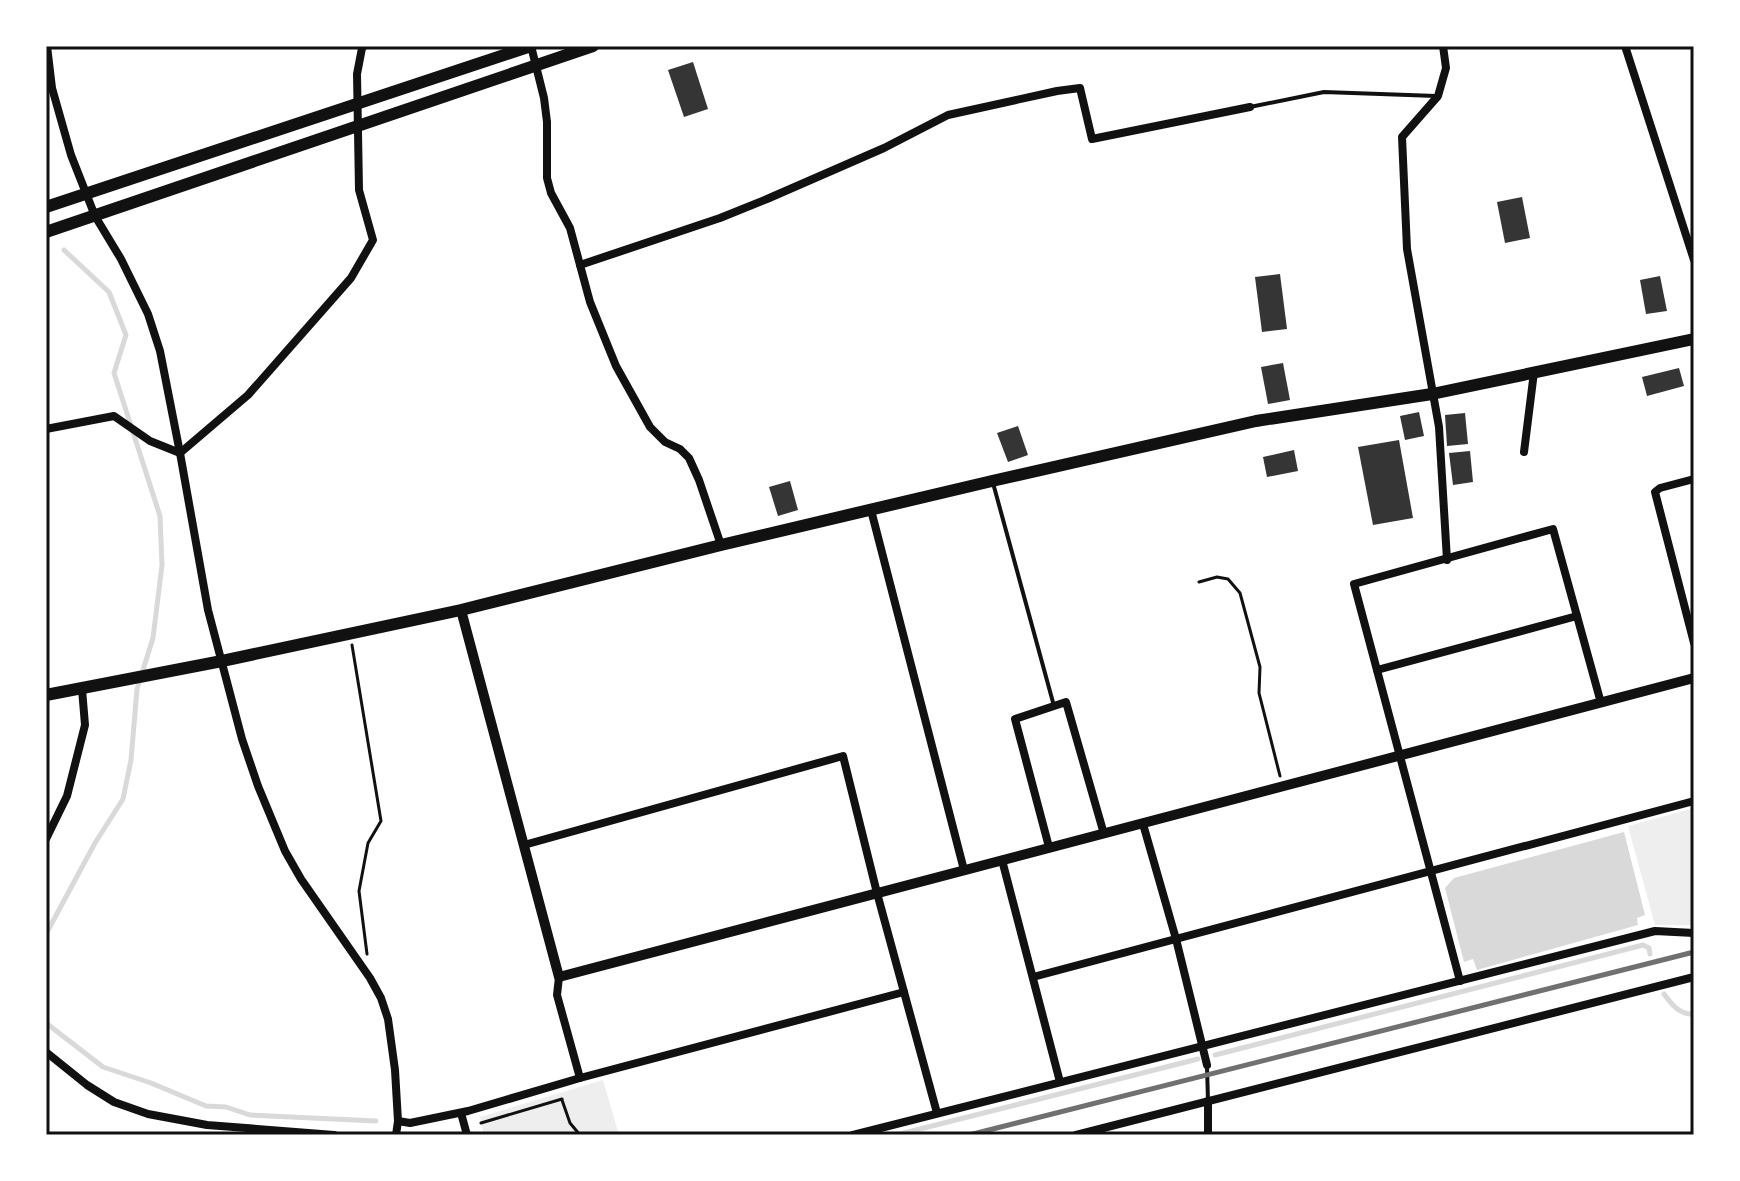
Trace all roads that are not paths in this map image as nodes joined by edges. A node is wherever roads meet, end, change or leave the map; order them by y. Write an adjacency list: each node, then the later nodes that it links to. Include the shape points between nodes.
1 (47, 46): 12 (street, via 52,88)
2 (364, 46): 9 (street, via 357,74)
3 (531, 46): 7 (street); 9 (main road)
4 (593, 46): 7 (main road)
5 (1443, 46): 8 (street, via 1446,68)
6 (1625, 46): 16 (street)
7 (535, 66): 11 (main road); 17 (street, via 547,122 547,178)
8 (1438, 96): 10 (lane, via 1324,92); 20 (street, via 1402,137 1407,249)
9 (358, 103): 11 (street); 12 (main road)
10 (1250, 107): 17 (street, via 1092,139 1080,88 948,115 767,199)
11 (359, 127): 14 (main road); 23 (street, via 359,190 373,240 351,278 248,395)
12 (86, 194): 13 (main road); 14 (street)
13 (46, 207)
14 (95, 216): 15 (main road); 23 (street, via 148,314)
15 (46, 232)
16 (1694, 260)
17 (580, 265): 27 (street, via 616,366 650,427 689,458)
18 (1694, 339): 19 (main road)
19 (1534, 372): 20 (main road); 22 (street)
20 (1432, 394): 25 (main road, via 1256,421); 28 (street, via 1439,427)
21 (46, 429): 23 (street, via 114,416 150,441)
22 (1524, 452)
23 (180, 453): 32 (street)
24 (1694, 479): 31 (street, via 1655,492)
25 (992, 481): 26 (main road); 38 (lane)
26 (871, 510): 27 (main road); 47 (street)
27 (721, 545): 29 (main road)
28 (1447, 560): 30 (street, via 1553,529); 33 (street, via 1354,584)
29 (461, 610): 32 (main road); 44 (street)
30 (1577, 616): 33 (street); 37 (street)
31 (1694, 643)
32 (222, 661): 35 (main road); 65 (street, via 242,739 285,851 381,998 393,1042)
33 (1377, 670): 39 (street)
34 (1694, 678): 37 (street)
35 (82, 689): 36 (main road); 43 (street, via 85,725 67,796)
36 (46, 695)
37 (1601, 703): 39 (street)
38 (1055, 706): 42 (street, via 1066,702); 45 (street, via 1015,719)
39 (1401, 756): 41 (street); 48 (street)
40 (1694, 801): 48 (street)
41 (1143, 824): 42 (street); 51 (street)
42 (1104, 834): 45 (street)
43 (46, 839)
44 (524, 845): 49 (street, via 843,756); 52 (street)
45 (1049, 847): 46 (street)
46 (1002, 860): 47 (street); 53 (street)
47 (964, 870): 49 (street)
48 (1431, 871): 51 (street); 55 (street)
49 (877, 893): 52 (street); 56 (street)
50 (1694, 933): 55 (street, via 1655,931)
51 (1176, 939): 53 (street); 57 (street)
52 (559, 977): 60 (street, via 557,995)
53 (1033, 977): 61 (street)
54 (1694, 977): 62 (street)
55 (1460, 981): 57 (street)
56 (904, 992): 60 (street); 64 (street)
57 (1203, 1047): 59 (street); 61 (street)
58 (46, 1052): 66 (street, via 114,1102 148,1114 207,1125)
59 (1207, 1065): 62 (lane)
60 (580, 1078): 63 (street)
61 (1060, 1082): 64 (street)
62 (1208, 1101): 70 (street); 71 (street)
63 (461, 1113): 65 (street); 68 (street)
64 (937, 1113): 69 (street)
65 (398, 1121): 67 (street)
66 (334, 1135)
67 (396, 1135)
68 (467, 1135)
69 (853, 1135)
70 (1076, 1135)
71 (1208, 1135)

